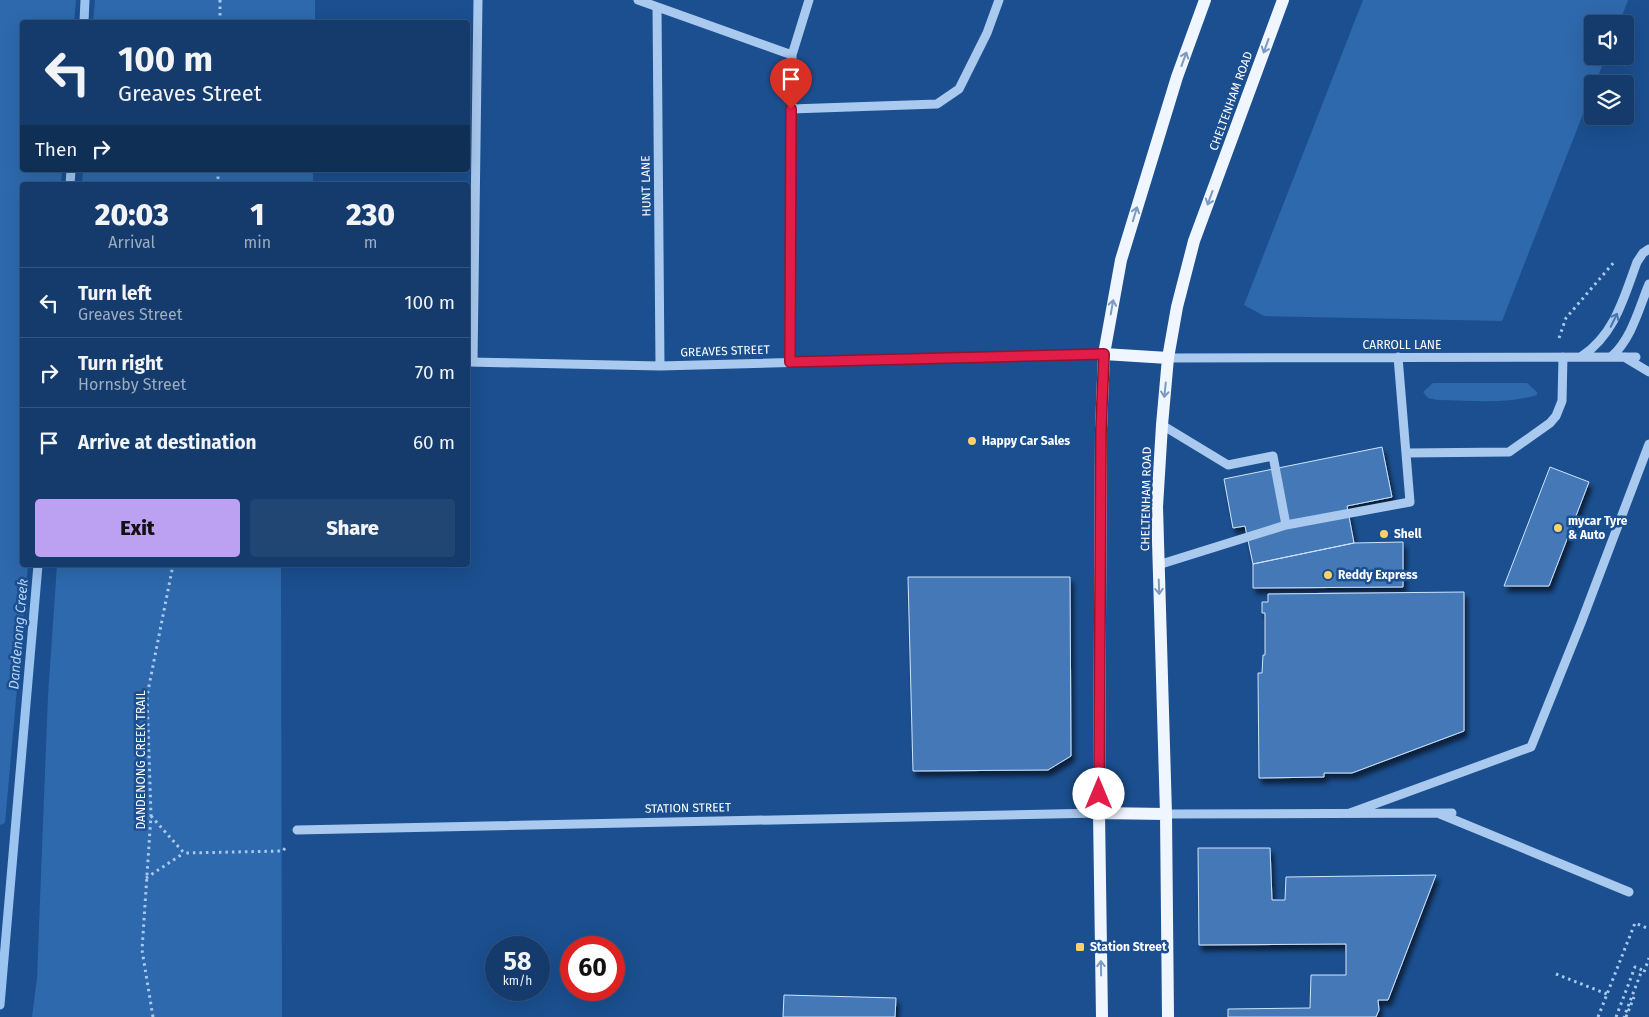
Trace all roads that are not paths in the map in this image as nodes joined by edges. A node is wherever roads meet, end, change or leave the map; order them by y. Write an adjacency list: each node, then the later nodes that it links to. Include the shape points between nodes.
1 (478, 0): 20 (street)
2 (638, 0): 7 (street)
3 (809, 0): 8 (street)
4 (1000, 0): 9 (street, via 959,90 937,104)
5 (1205, 0): 12 (main road, one-way to 5, via 1121,260 1177,77)
6 (1282, 0): 19 (main road, CHELTENHAM ROAD, one-way to 19, via 1194,241)
7 (657, 7): 8 (street); 22 (street, HUNT LANE)
8 (792, 55): 9 (street)
9 (791, 109): 21 (street)
10 (1648, 249): 14 (street, one-way to 10, via 1599,343 1612,324 1637,262)
11 (1649, 284): 15 (street, via 1627,336)
12 (1104, 354): 19 (main road); 21 (street, GREAVES STREET); 29 (main road)
13 (1563, 356): 14 (street, CARROLL LANE); 18 (street, CARROLL LANE); 26 (street, via 1562,401 1556,416 1509,452)
14 (1582, 356): 15 (street, CARROLL LANE)
15 (1612, 356): 16 (street, CARROLL LANE)
16 (1622, 356): 17 (street, CARROLL LANE); 23 (street)
17 (1636, 356)
18 (1398, 357): 19 (street, CARROLL LANE); 26 (street)
19 (1168, 358): 24 (main road, CHELTENHAM ROAD, one-way to 24)
20 (470, 362): 22 (street, GREAVES STREET)
21 (790, 362): 22 (street, GREAVES STREET)
22 (660, 366)
23 (1649, 372)
24 (1162, 425): 27 (street, via 1228,465 1273,456); 28 (main road, CHELTENHAM ROAD)
25 (1649, 444): 30 (street, STATION STREET, via 1531,747)
26 (1406, 453): 27 (street, via 1410,502)
27 (1286, 525): 28 (street)
28 (1158, 565): 33 (main road, CHELTENHAM ROAD, one-way to 33)
29 (1099, 813): 33 (main road, STATION STREET); 34 (street, STATION STREET); 36 (main road, one-way to 29)
30 (1350, 813): 31 (street, STATION STREET); 33 (street, STATION STREET)
31 (1436, 813): 32 (street, STATION STREET); 35 (street)
32 (1452, 813)
33 (1166, 814): 37 (main road, CHELTENHAM ROAD)
34 (297, 830)
35 (1629, 892)
36 (1102, 1017)
37 (1168, 1017)

